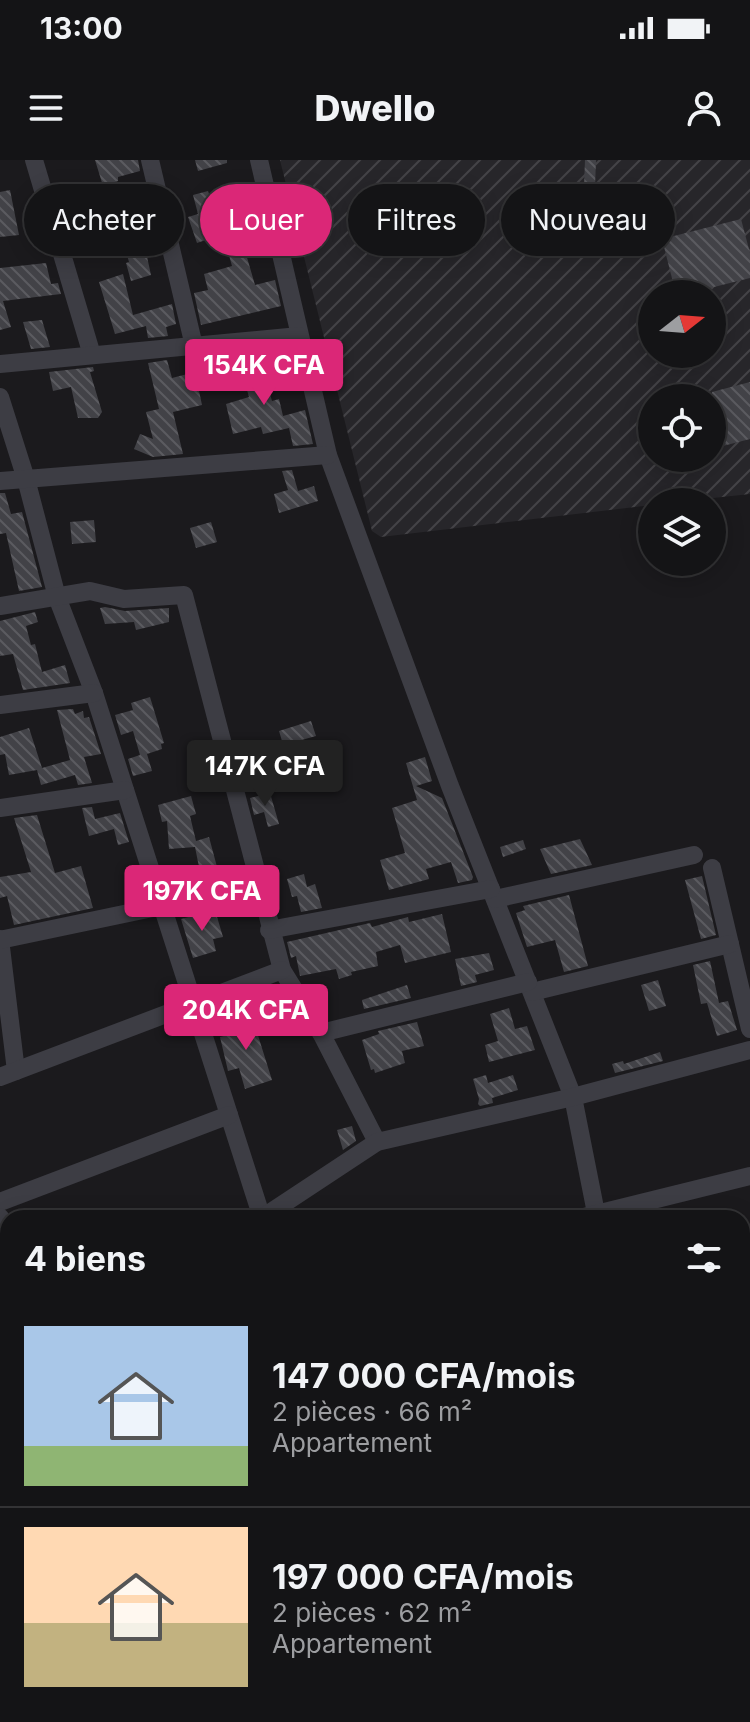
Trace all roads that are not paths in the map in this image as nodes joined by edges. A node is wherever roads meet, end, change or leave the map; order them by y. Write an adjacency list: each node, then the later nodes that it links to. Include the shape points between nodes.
1 (34, 160): 6 (street)
2 (150, 160): 5 (street)
3 (259, 160): 4 (street)
4 (299, 336): 5 (street); 9 (street)
5 (194, 346): 6 (street)
6 (92, 355): 7 (street)
7 (0, 364)
8 (0, 397): 10 (street)
9 (328, 455): 10 (street); 20 (street)
10 (26, 479): 11 (street); 12 (street)
11 (0, 481)
12 (57, 597): 13 (street); 14 (street); 22 (street, via 90,591 124,599 184,595)
13 (0, 606)
14 (94, 693): 15 (street); 16 (street)
15 (0, 705)
16 (125, 790): 17 (street); 21 (street)
17 (0, 808)
18 (694, 855): 20 (street)
19 (712, 868): 24 (street)
20 (493, 894): 22 (street); 26 (street)
21 (162, 906): 23 (street); 27 (street)
22 (269, 930): 25 (street)
23 (0, 939): 31 (street)
24 (730, 944): 26 (street); 28 (street)
25 (282, 970): 27 (street); 29 (street)
26 (530, 987): 29 (street); 32 (street)
27 (194, 1006): 31 (street); 33 (street)
28 (750, 1029)
29 (321, 1033): 34 (street)
30 (750, 1050): 32 (street)
31 (8, 1074)
32 (573, 1097): 34 (street); 39 (street)
33 (229, 1115): 36 (street); 37 (street)
34 (377, 1142): 38 (street)
35 (750, 1176): 40 (street)
36 (0, 1202)
37 (259, 1210)
38 (274, 1210)
39 (590, 1210)
40 (618, 1210)

